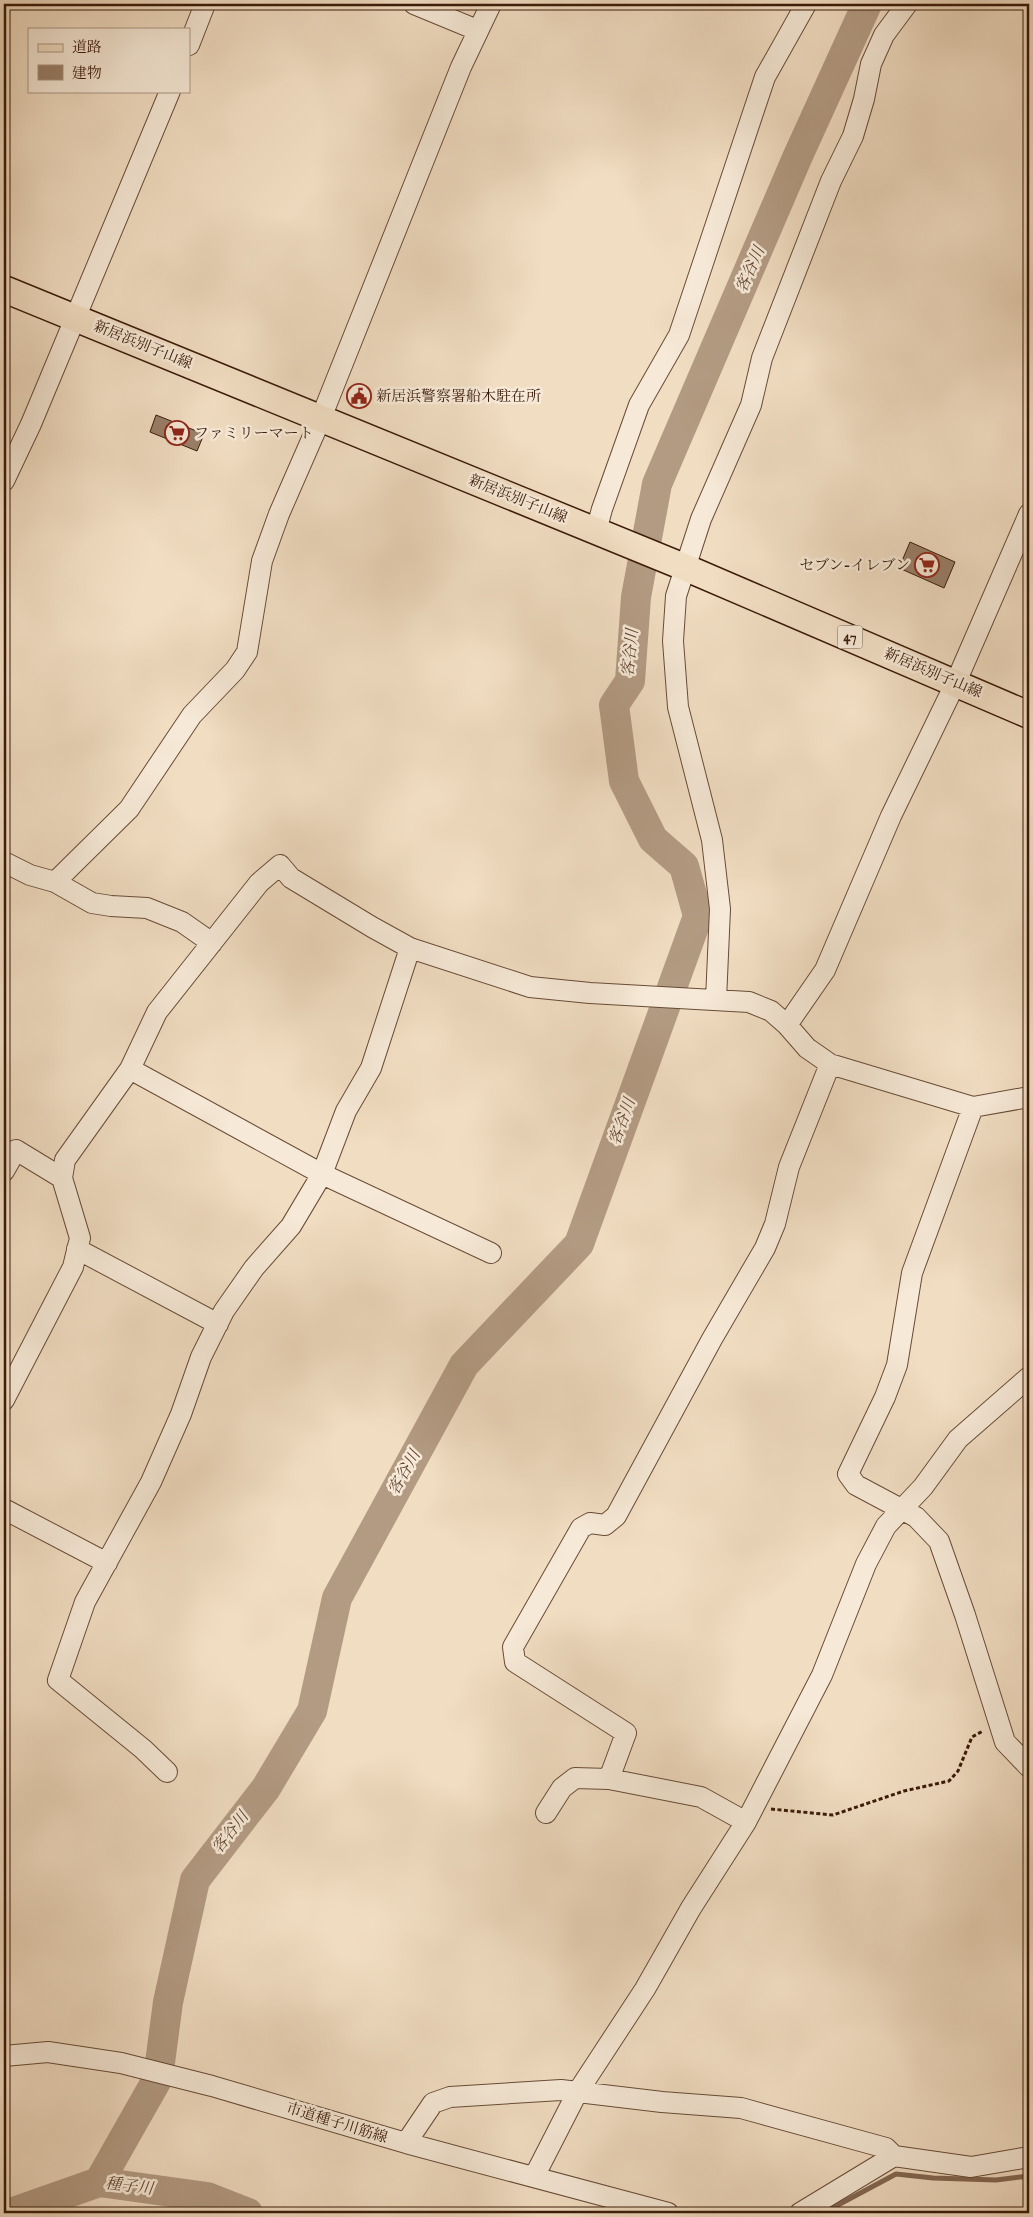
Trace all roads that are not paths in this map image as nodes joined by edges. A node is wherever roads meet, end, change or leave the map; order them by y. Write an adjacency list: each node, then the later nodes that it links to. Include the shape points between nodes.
1 (206, 4): 7 (street)
2 (414, 4): 6 (street)
3 (491, 4): 6 (street)
4 (806, 4): 14 (street, via 765,77 679,335 639,405 602,510)
5 (907, 4): 15 (street, via 884,35 871,64 853,136 827,190 762,358 751,405)
6 (477, 30): 11 (street)
7 (190, 43)
8 (170, 92): 10 (street)
9 (4, 289): 10 (main road, 新居浜別子山線 / 47)
10 (75, 317): 11 (main road, 新居浜別子山線 / 47); 12 (street)
11 (321, 418): 14 (main road, 新居浜別子山線 / 47); 19 (street, via 262,561 247,652 235,670 192,715 129,809)
12 (4, 481)
13 (1029, 514): 16 (street)
14 (600, 533): 15 (main road, 新居浜別子山線 / 47)
15 (678, 564): 16 (main road, 新居浜別子山線 / 47); 22 (street, via 673,641 678,707 712,840 720,909)
16 (956, 682): 17 (main road, 新居浜別子山線 / 47); 23 (street, via 892,816 825,970)
17 (1029, 715)
18 (4, 862): 19 (street, via 30,875)
19 (55, 882): 20 (street, via 92,903 147,908 182,922)
20 (212, 943): 21 (street, via 259,883 280,865 292,878); 25 (street, via 157,1012)
21 (410, 948): 22 (street, via 530,987); 29 (street, via 371,1068 346,1111)
22 (713, 1000): 23 (street, via 749,1002 771,1011)
23 (787, 1025): 24 (street, via 807,1048)
24 (830, 1064): 27 (street); 41 (street, via 788,1167 775,1224 764,1248 616,1516 606,1525 590,1523 581,1528 513,1647 515,1662 626,1733)
25 (130, 1069): 29 (street); 30 (street, via 66,1160)
26 (1029, 1097): 27 (street)
27 (973, 1107): 37 (street, via 912,1273 897,1365 886,1397 848,1474 856,1486)
28 (4, 1172): 30 (street, via 16,1150)
29 (322, 1174): 32 (street); 33 (street, via 291,1226 254,1268)
30 (62, 1178): 31 (street, via 80,1238)
31 (77, 1250): 33 (street); 35 (street, via 73,1267)
32 (491, 1252)
33 (218, 1324): 38 (street, via 201,1357 181,1414 151,1482)
34 (1029, 1377): 37 (street, via 958,1439)
35 (4, 1400)
36 (4, 1509): 38 (street)
37 (903, 1509): 39 (street, via 916,1517 939,1541 1004,1742); 43 (street, via 886,1526 866,1564 822,1675)
38 (107, 1563): 40 (street, via 86,1602 58,1680 144,1749)
39 (1029, 1767)
40 (167, 1772)
41 (609, 1779): 42 (street, via 575,1778 562,1788); 43 (street, via 701,1797)
42 (546, 1813)
43 (750, 1815): 45 (street, via 645,1989)
44 (4, 2056): 46 (street, 市道種子川筋線, via 48,2052 121,2063)
45 (577, 2092): 46 (street, via 561,2090 450,2097 433,2103); 47 (street, via 741,2108 886,2148); 49 (street)
46 (406, 2143): 49 (street, 市道種子川筋線)
47 (894, 2156): 48 (street, via 971,2167); 51 (street)
48 (1029, 2157)
49 (534, 2178): 50 (street, 市道種子川筋線)
50 (668, 2213)
51 (800, 2213)

